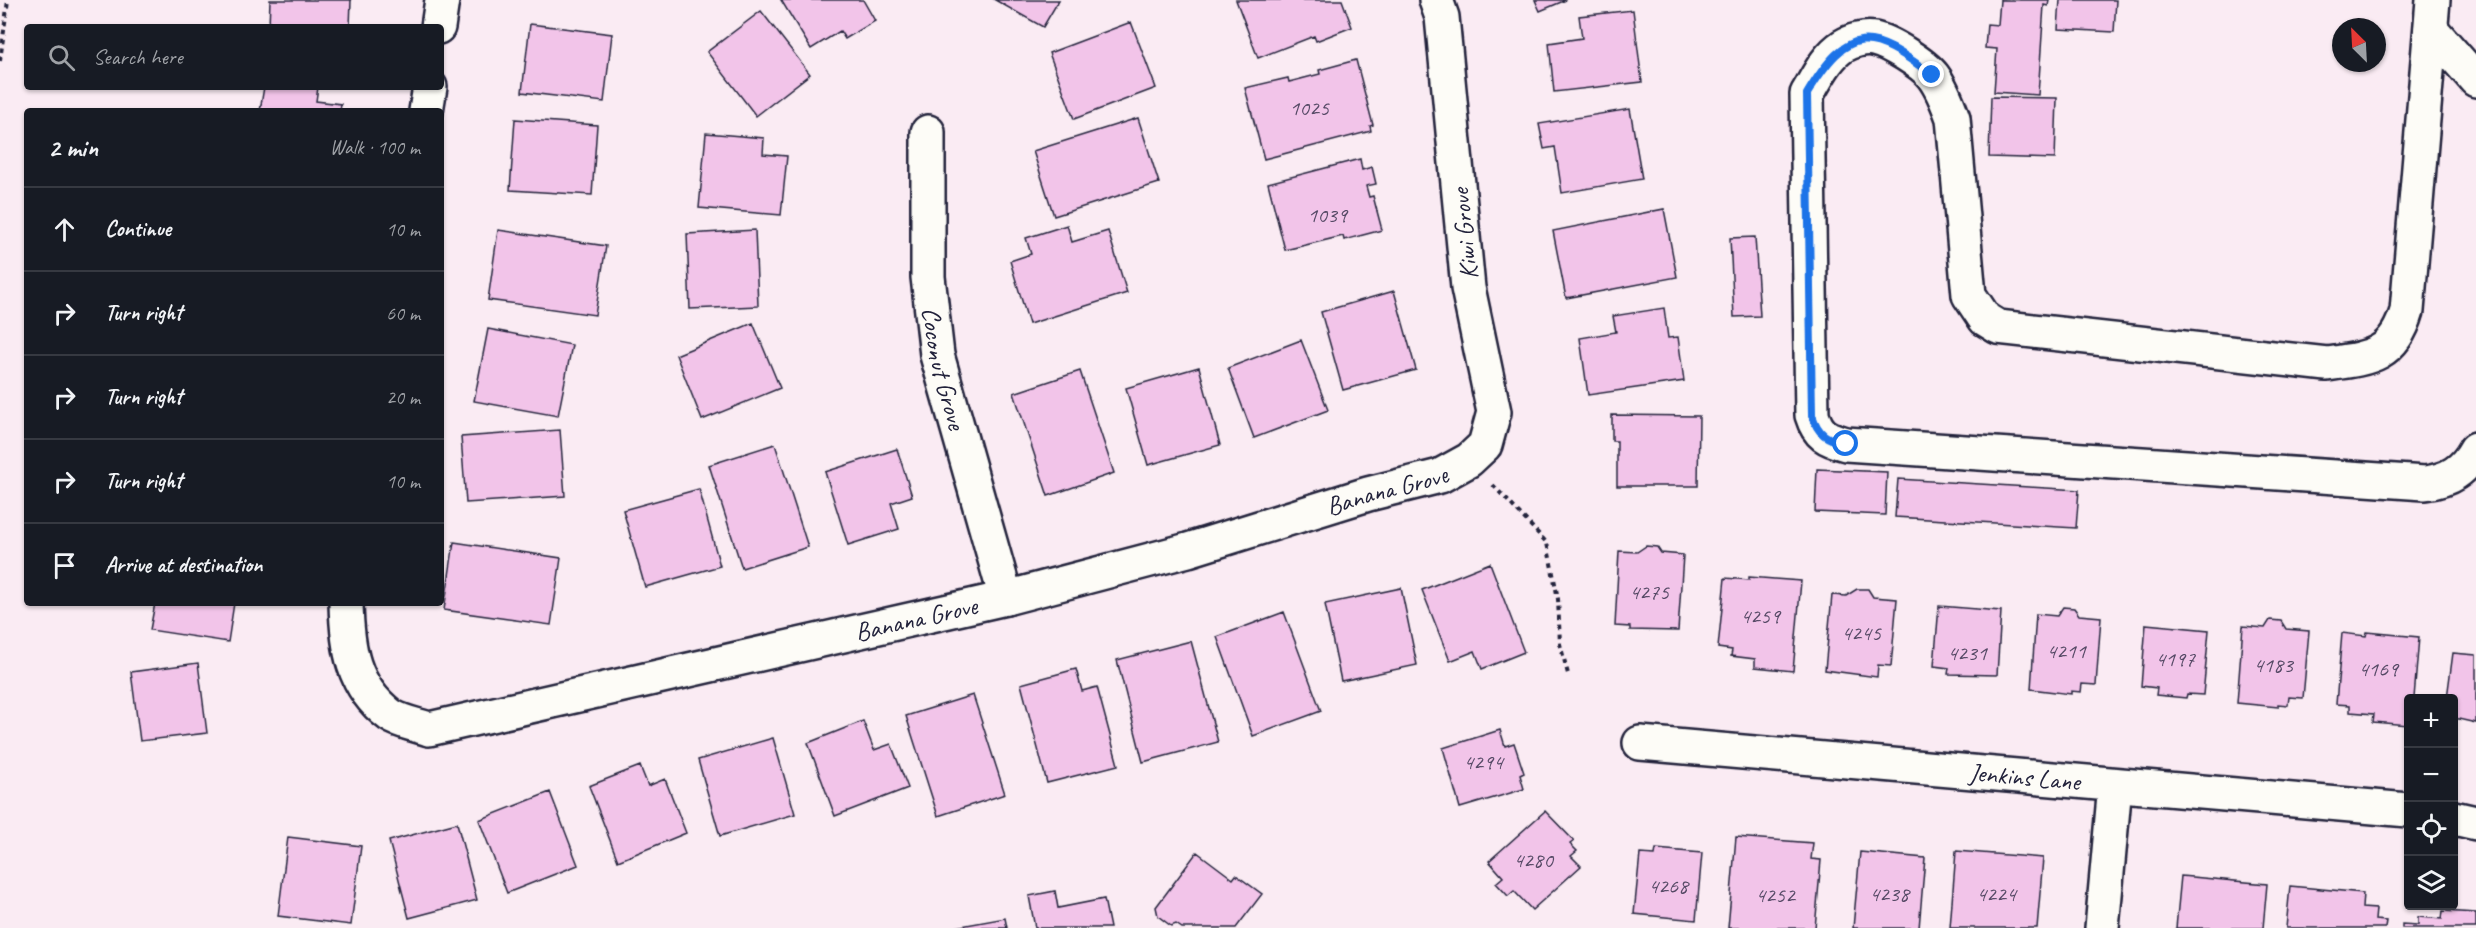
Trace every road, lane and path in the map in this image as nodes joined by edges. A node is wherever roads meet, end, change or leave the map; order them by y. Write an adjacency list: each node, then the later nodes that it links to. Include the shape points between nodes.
1 (9, 0): 6 (path)
2 (442, 0): 5 (street)
3 (1436, 0): 12 (street, Kiwi Grove, via 1442,17 1468,288 1494,412 1485,445)
4 (2432, 14): 7 (street); 11 (street, via 2403,326 2397,339 2387,347 2361,359 2327,364 1998,327 1985,319 1970,296 1953,118 1948,104 1932,75 1905,55 1875,39 1843,46 1824,65 1807,94 1812,415 1816,428 1826,439 1846,444 2425,483 2458,473)
5 (438, 24)
6 (0, 61)
7 (2476, 80)
8 (430, 90): 9 (street)
9 (426, 108)
10 (928, 132): 13 (street, Coconut Grove, via 928,277 937,355)
11 (2476, 449)
12 (1469, 460): 13 (street, Banana Grove, via 1440,476 1368,494 1188,550); 15 (path, via 1547,543 1558,598 1560,644)
13 (1006, 598): 14 (street, Banana Grove, via 429,729 391,716 365,691 348,651)
14 (346, 606)
15 (1568, 674)
16 (1640, 743): 17 (street, Jenkins Lane)
17 (2115, 784): 18 (street, Jenkins Lane); 21 (street)
18 (2404, 810)
19 (2458, 819): 20 (street)
20 (2476, 823)
21 (2102, 928)

